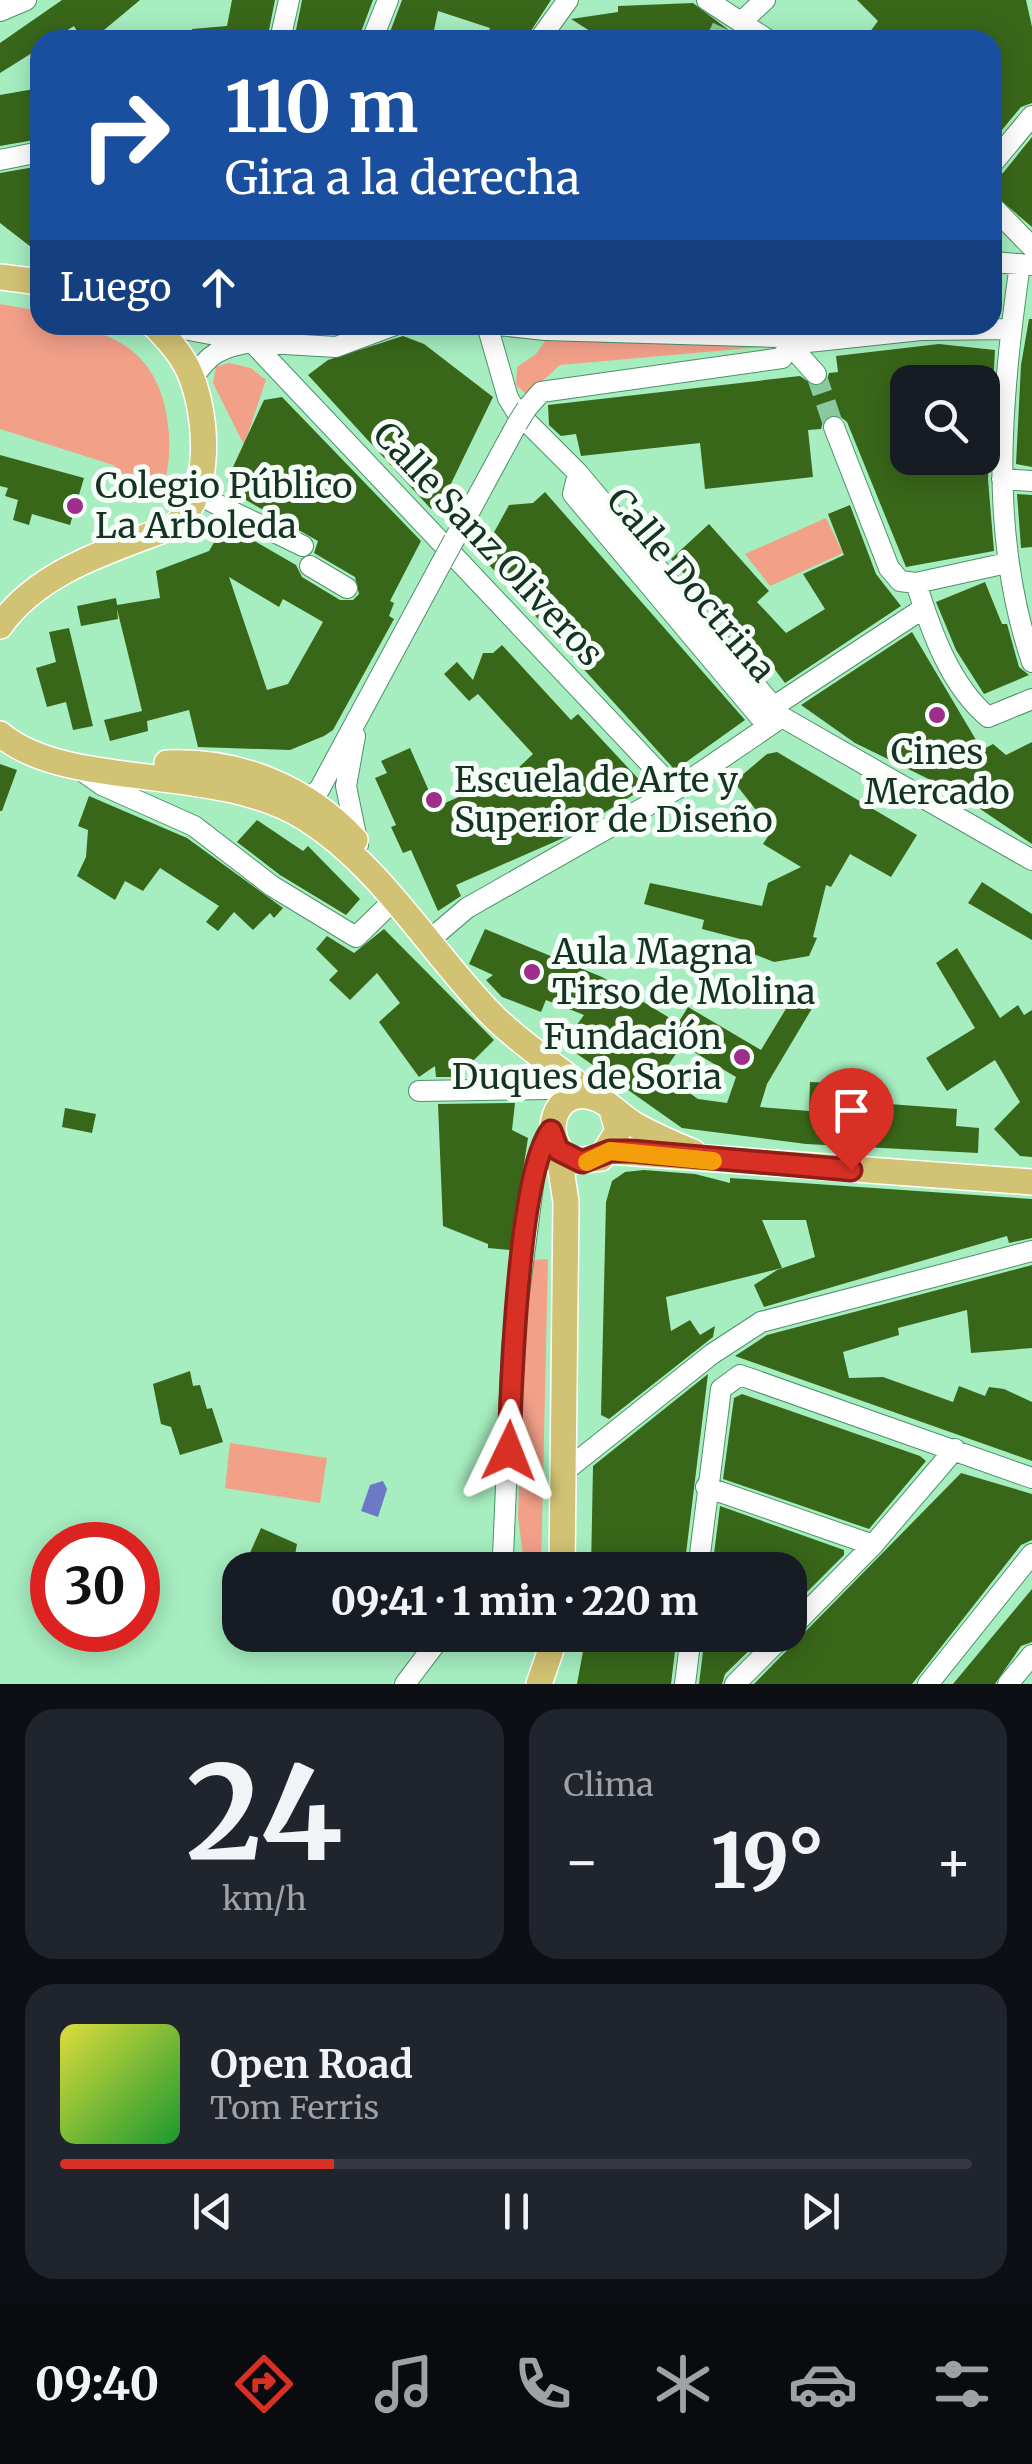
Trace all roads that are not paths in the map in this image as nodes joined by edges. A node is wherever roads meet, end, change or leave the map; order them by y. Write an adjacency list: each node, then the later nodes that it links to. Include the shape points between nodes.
1 (26, 0): 7 (street)
2 (289, 0): 9 (street)
3 (388, 0): 10 (street)
4 (568, 0): 11 (street)
5 (707, 0): 8 (street)
6 (765, 0): 8 (street)
7 (0, 12)
8 (730, 21): 12 (street)
9 (282, 30)
10 (376, 30)
11 (546, 30)
12 (748, 30)
13 (1032, 116): 14 (street)
14 (1002, 152)
15 (30, 154): 16 (street)
16 (0, 160)
17 (1002, 221): 18 (street)
18 (1028, 259): 19 (street); 28 (street)
19 (1002, 261)
20 (0, 277): 21 (main road)
21 (30, 281)
22 (163, 335): 31 (main road)
23 (215, 335): 29 (street)
24 (369, 335): 29 (street, via 336,348)
25 (490, 335): 32 (street)
26 (783, 335): 30 (street); 32 (street, via 782,358 541,392)
27 (970, 335): 28 (street)
28 (1009, 339): 34 (street)
29 (252, 342): 31 (street, via 206,358); 50 (street, Calle Sanz Oliveros)
30 (816, 374)
31 (192, 380): 36 (main road, via 202,452)
32 (517, 410): 44 (street, Calle Doctrina); 45 (street, bridge)
33 (834, 427): 38 (street, via 890,568 900,581)
34 (1002, 479): 35 (street); 37 (street)
35 (1032, 481)
36 (192, 506): 39 (street, via 307,556); 41 (main road, via 35,588)
37 (1007, 563): 38 (street); 42 (street)
38 (916, 584): 40 (street)
39 (347, 588)
40 (924, 608): 43 (street, via 970,701 988,717); 44 (street)
41 (2, 620)
42 (1032, 662)
43 (1032, 699)
44 (777, 712): 50 (street); 53 (street, Calle Doctrina)
45 (360, 714): 51 (street, via 319,790); 52 (street, via 346,786)
46 (0, 734): 47 (main road)
47 (72, 764): 48 (main road); 54 (street, via 102,786 194,826 272,886 356,937)
48 (112, 770): 49 (main road); 51 (main road, via 206,764 250,773)
49 (200, 782): 51 (street, via 236,780); 54 (main road, via 245,791 304,817)
50 (675, 790): 55 (street, via 466,908)
51 (299, 799): 52 (main road, via 325,810)
52 (358, 847): 54 (main road)
53 (1032, 860)
54 (387, 894): 55 (main road)
55 (427, 942): 56 (main road)
56 (535, 1054): 58 (main road); 59 (main road)
57 (419, 1090): 59 (street)
58 (603, 1104): 59 (main road, via 571,1098); 60 (main road, via 618,1131); 61 (main road)
59 (554, 1120): 60 (main road, via 573,1160); 63 (main road); 70 (street, via 536,1163 512,1347)
60 (601, 1156): 61 (main road); 63 (main road)
61 (716, 1162): 62 (main road)
62 (1032, 1182)
63 (566, 1199): 66 (main road)
64 (1032, 1252): 66 (street, via 761,1322)
65 (955, 1448): 67 (street); 68 (street, via 740,1375 721,1389); 69 (street)
66 (565, 1471): 71 (main road)
67 (1032, 1478)
68 (706, 1487): 69 (street); 72 (street)
69 (873, 1545): 74 (street)
70 (499, 1552)
71 (563, 1552)
72 (700, 1552)
73 (1032, 1554): 84 (street)
74 (807, 1612)
75 (429, 1652): 80 (street)
76 (550, 1652): 81 (main road)
77 (689, 1652): 82 (street)
78 (767, 1652): 83 (street)
79 (1032, 1656): 85 (street)
80 (404, 1684)
81 (538, 1684)
82 (686, 1684)
83 (736, 1684)
84 (928, 1684)
85 (1009, 1684)

